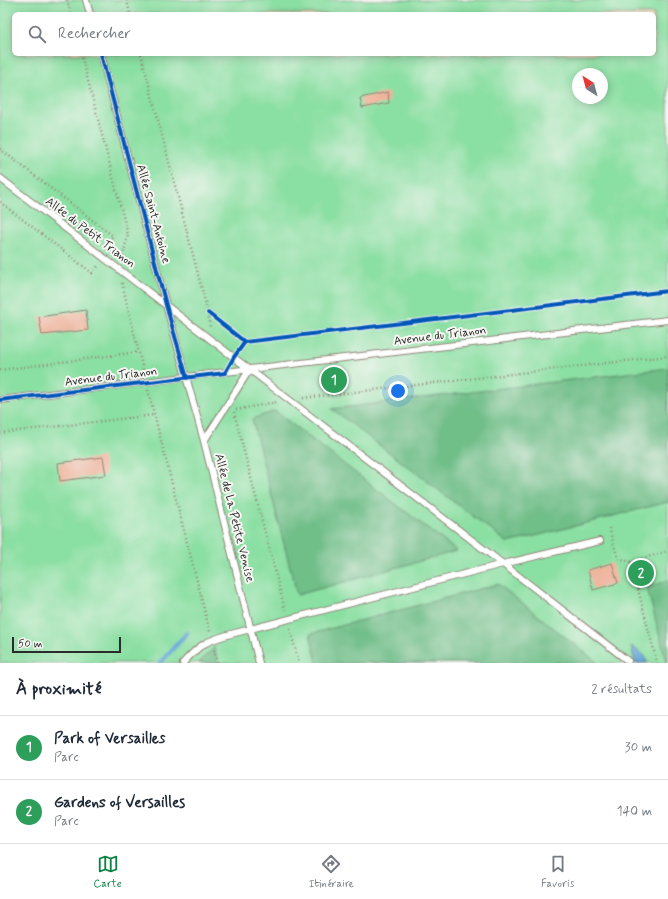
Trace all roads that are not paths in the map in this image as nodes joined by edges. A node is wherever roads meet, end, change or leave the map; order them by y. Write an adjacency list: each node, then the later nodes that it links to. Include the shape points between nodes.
1 (86, 0): 2 (lane)
2 (89, 12)
3 (101, 56): 5 (lane, Allée Saint-Antoine)
4 (0, 178): 5 (lane, Allée du Petit Trianon)
5 (166, 306): 7 (lane, Allée du Petit Trianon); 8 (lane, Allée Saint-Antoine)
6 (668, 320): 7 (lane, Avenue du Trianon)
7 (250, 369): 8 (lane, Avenue du Trianon); 10 (lane); 12 (lane, Allée du Petit Trianon)
8 (187, 378): 9 (lane, Avenue du Trianon); 10 (lane, Allée de La Petite Venise)
9 (0, 400)
10 (204, 441): 13 (lane, Allée de La Petite Venise)
11 (600, 541): 12 (lane)
12 (503, 564): 13 (lane); 14 (lane, Allée du Petit Trianon)
13 (250, 629): 15 (lane, via 204,643); 16 (lane, Allée de La Petite Venise)
14 (628, 661)
15 (183, 663)
16 (259, 663)

